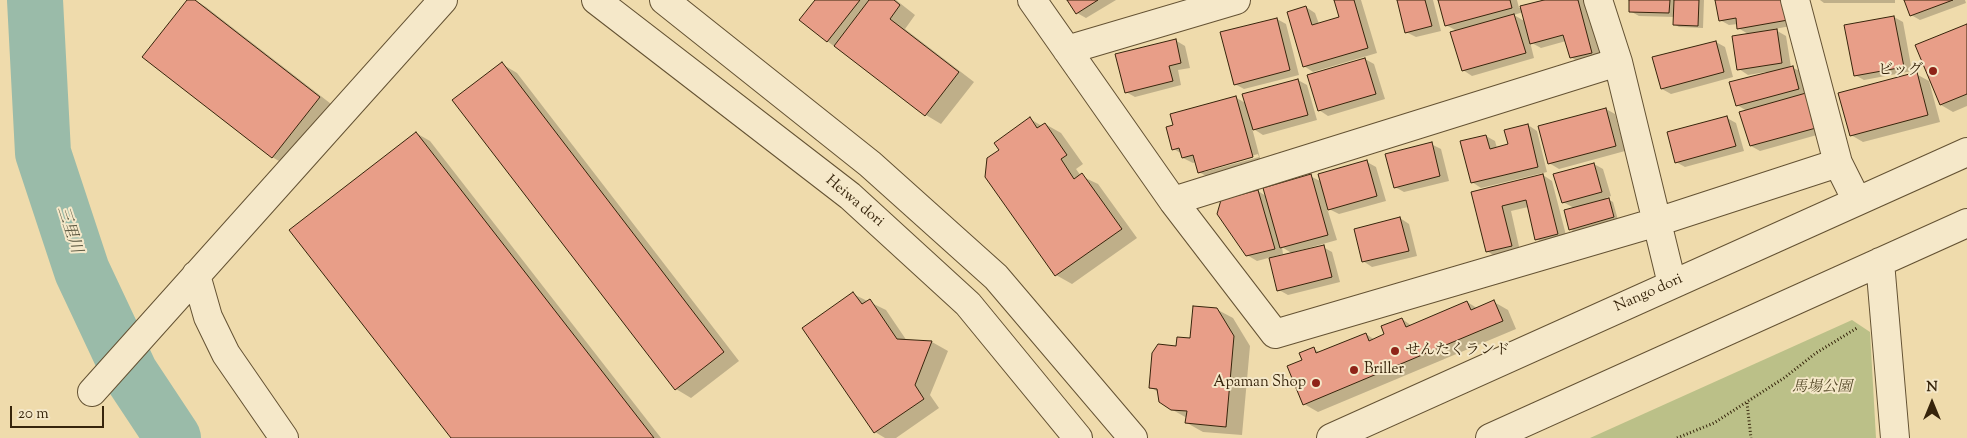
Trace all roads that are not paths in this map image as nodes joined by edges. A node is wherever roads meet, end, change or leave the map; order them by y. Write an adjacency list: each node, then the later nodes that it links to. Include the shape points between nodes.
1 (443, 0): 17 (street)
2 (596, 0): 21 (street, Heiwa dori, via 850,196 968,304)
3 (664, 0): 22 (street, via 870,164 996,277)
4 (1032, 0): 8 (street)
5 (1236, 0): 8 (street)
6 (1598, 0): 9 (street)
7 (1795, 0): 11 (street)
8 (1068, 50): 12 (street)
9 (1618, 62): 12 (street); 14 (street)
10 (1967, 152): 13 (street, Nango dori)
11 (1838, 163): 13 (street); 14 (street)
12 (1173, 201): 14 (street, via 1275,334)
13 (1856, 201): 18 (street, Nango dori)
14 (1657, 222): 18 (street)
15 (1967, 223): 16 (street)
16 (1880, 262): 24 (street); 25 (street)
17 (196, 275): 19 (street); 20 (street, via 208,316 226,354)
18 (1672, 284): 23 (street, Nango dori)
19 (98, 385)
20 (284, 438)
21 (1078, 438)
22 (1133, 438)
23 (1331, 438)
24 (1490, 438)
25 (1894, 438)

